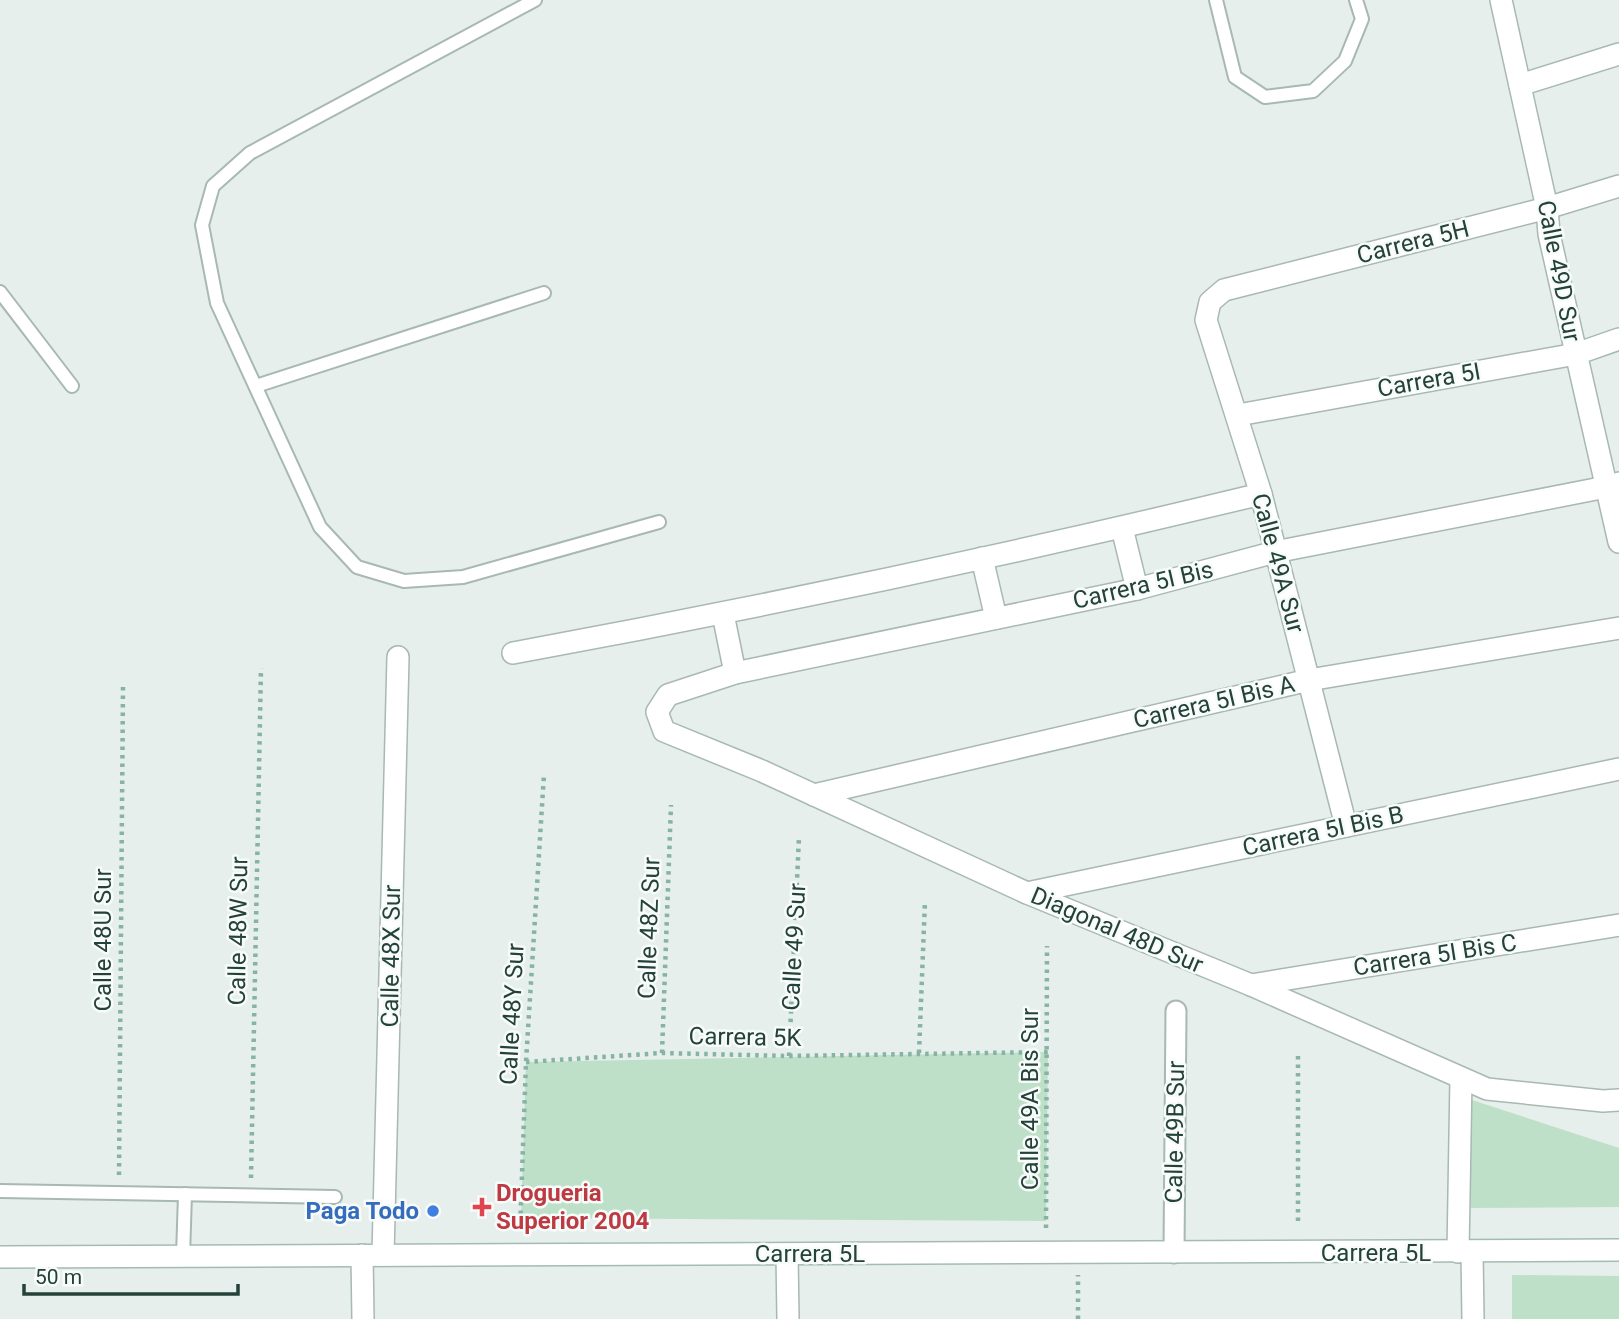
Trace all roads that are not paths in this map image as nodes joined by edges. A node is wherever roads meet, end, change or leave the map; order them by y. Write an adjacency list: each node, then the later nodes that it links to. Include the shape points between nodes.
1 (535, 0): 15 (lane, via 250,153 213,186 202,225 217,303)
2 (1216, 0): 3 (lane, via 1235,77 1265,97 1313,91 1346,61 1362,19)
3 (1356, 0)
4 (1501, 0): 6 (street, Calle 49D Sur)
5 (1619, 54): 6 (street)
6 (1520, 85): 8 (street, Calle 49D Sur)
7 (1619, 186): 8 (street, Carrera 5H)
8 (1547, 208): 11 (street, Carrera 5H, via 1224,290); 13 (street, Calle 49D Sur)
9 (0, 292): 14 (lane)
10 (544, 293): 15 (lane)
11 (1210, 302): 16 (street, Calle 49A Sur, via 1206,320)
12 (1619, 339): 13 (street, Carrera 5I)
13 (1576, 354): 16 (street, Carrera 5I); 17 (street, Calle 49D Sur)
14 (72, 386)
15 (256, 386): 19 (lane, via 320,527 357,567 404,580 463,577)
16 (1238, 415): 18 (street, Calle 49A Sur)
17 (1613, 485): 21 (street, Calle 49D Sur); 22 (street, Carrera 5I Bis)
18 (1261, 494): 20 (street); 22 (street, Calle 49A Sur)
19 (659, 522)
20 (1122, 528): 23 (street); 24 (street)
21 (1619, 542)
22 (1275, 552): 24 (street, Carrera 5I Bis); 31 (street, Calle 49A Sur)
23 (982, 558): 25 (street); 26 (street)
24 (1137, 589): 26 (street, Carrera 5I Bis)
25 (723, 614): 28 (street); 30 (street)
26 (996, 618): 30 (street, Carrera 5I Bis)
27 (1619, 628): 31 (street, Carrera 5I Bis A)
28 (513, 653)
29 (398, 657): 49 (street, Calle 48X Sur)
30 (735, 673): 32 (street, Carrera 5I Bis)
31 (1309, 680): 34 (street, Carrera 5I Bis A); 35 (street, Calle 49A Sur)
32 (668, 695): 34 (street, Diagonal 48D Sur, via 657,712 664,731)
33 (1619, 769): 35 (street, Carrera 5I Bis B)
34 (814, 795): 36 (street, Diagonal 48D Sur)
35 (1346, 826): 36 (street, Carrera 5I Bis B)
36 (1027, 893): 38 (street, Diagonal 48D Sur)
37 (1619, 925): 38 (street, Carrera 5I Bis C)
38 (1251, 985): 40 (street, Diagonal 48D Sur)
39 (1176, 1011): 47 (street, Calle 49B Sur)
40 (1461, 1078): 41 (street, Diagonal 48D Sur, via 1487,1089); 46 (street)
41 (1619, 1100)
42 (0, 1191): 43 (lane)
43 (185, 1194): 44 (lane); 50 (lane)
44 (335, 1197)
45 (1619, 1250): 46 (street, Carrera 5L)
46 (1465, 1252): 47 (street, Carrera 5L); 54 (street)
47 (1174, 1253): 48 (street, Carrera 5L)
48 (787, 1254): 49 (street, Carrera 5L); 53 (street)
49 (373, 1255): 50 (street, Carrera 5L); 52 (street, Calle 48X Sur)
50 (183, 1256): 51 (street, Carrera 5L)
51 (0, 1257)
52 (363, 1319)
53 (788, 1319)
54 (1473, 1319)

